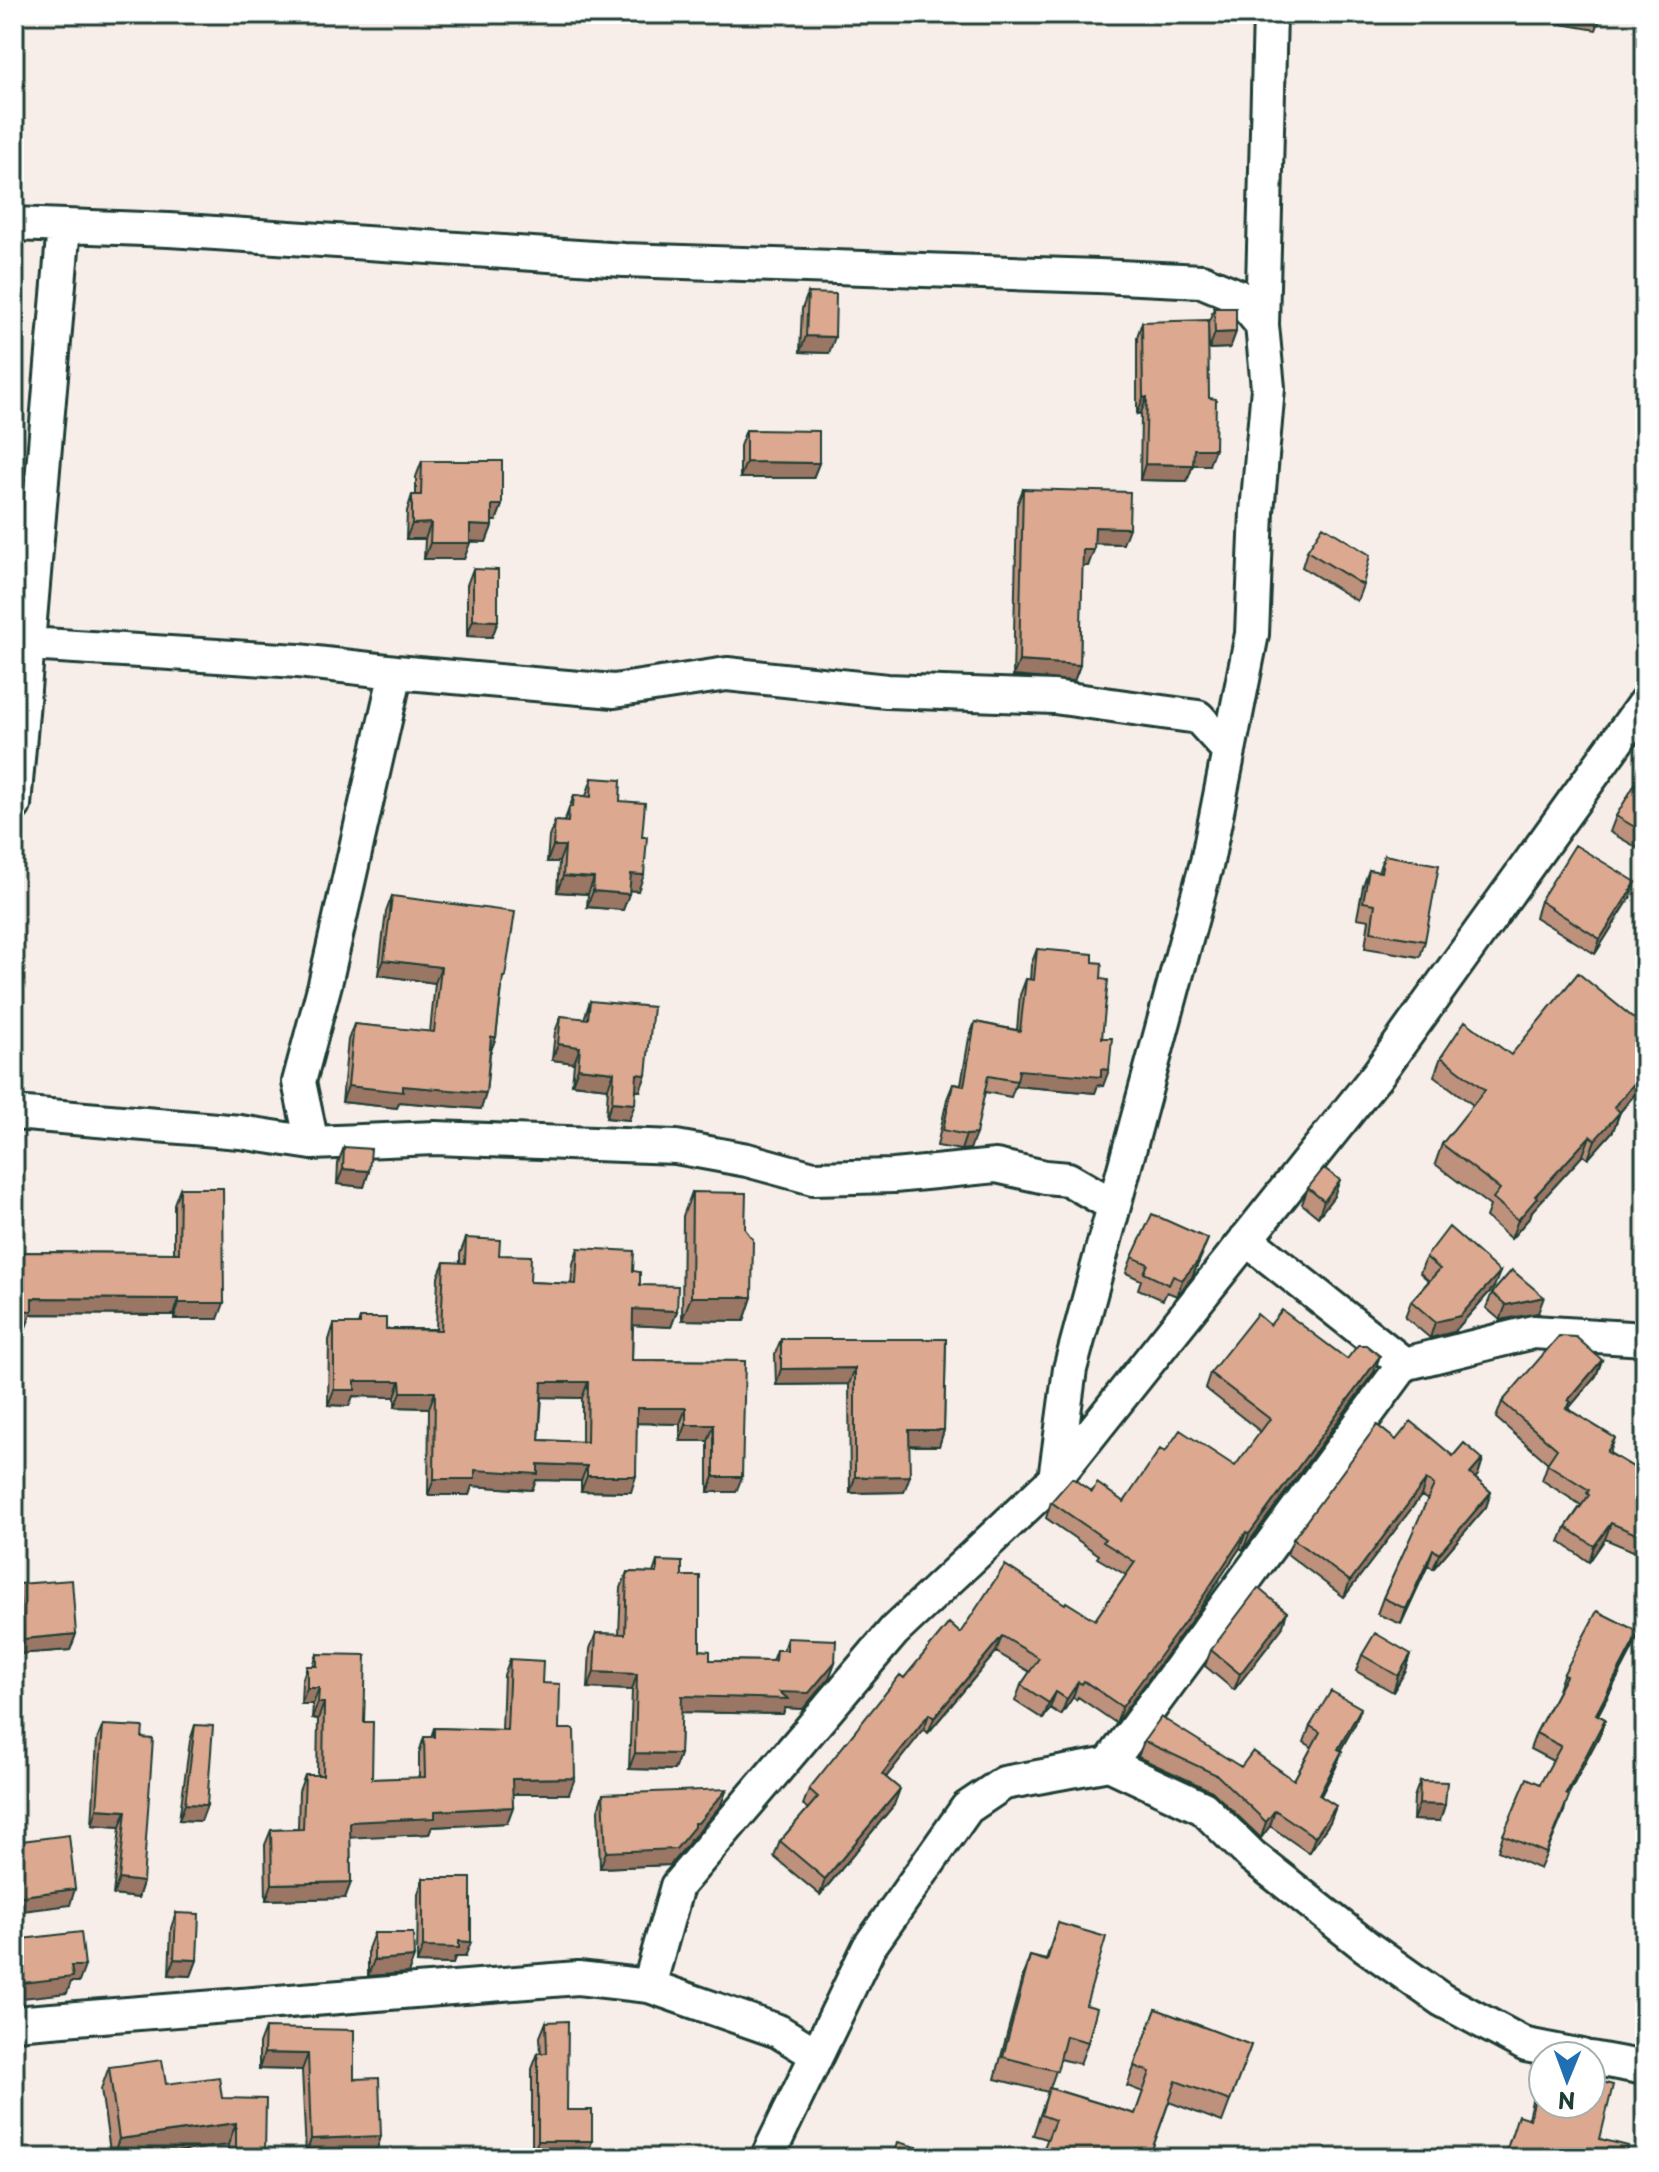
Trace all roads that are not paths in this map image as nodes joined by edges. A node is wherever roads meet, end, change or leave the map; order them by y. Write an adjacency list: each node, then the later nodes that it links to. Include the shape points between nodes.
1 (1270, 14): 4 (street)
2 (14, 224): 3 (street)
3 (64, 226): 4 (street, via 624,260 1202,281 1238,296); 5 (street)
4 (1262, 325): 8 (street, via 1268,388 1252,634)
5 (28, 644): 6 (street); 9 (street)
6 (396, 672): 8 (street, via 614,691 727,674 887,691 1054,697 1198,717); 11 (street, via 299,1082)
7 (1645, 702): 13 (street, via 1378,1074)
8 (1229, 751): 12 (street, via 1207,862)
9 (14, 805)
10 (14, 1113): 11 (street)
11 (312, 1143): 12 (street, via 435,1138 676,1147 813,1178 996,1166 1068,1179)
12 (1113, 1205): 16 (street, via 1070,1369)
13 (1246, 1239): 15 (street); 16 (street)
14 (1645, 1339): 15 (street, via 1533,1332)
15 (1404, 1364): 17 (street)
16 (1055, 1479): 18 (street, via 894,1631 677,1886)
17 (1109, 1764): 20 (street, via 1203,1808 1252,1856 1367,1947 1442,2000); 21 (street, via 1004,1783 967,1808 869,1947)
18 (649, 1986): 19 (street, via 564,1979); 21 (street, via 778,2031)
19 (14, 2023)
20 (1527, 2045)
21 (816, 2054): 24 (street)
22 (1607, 2061): 23 (street)
23 (1645, 2068)
24 (767, 2158)

